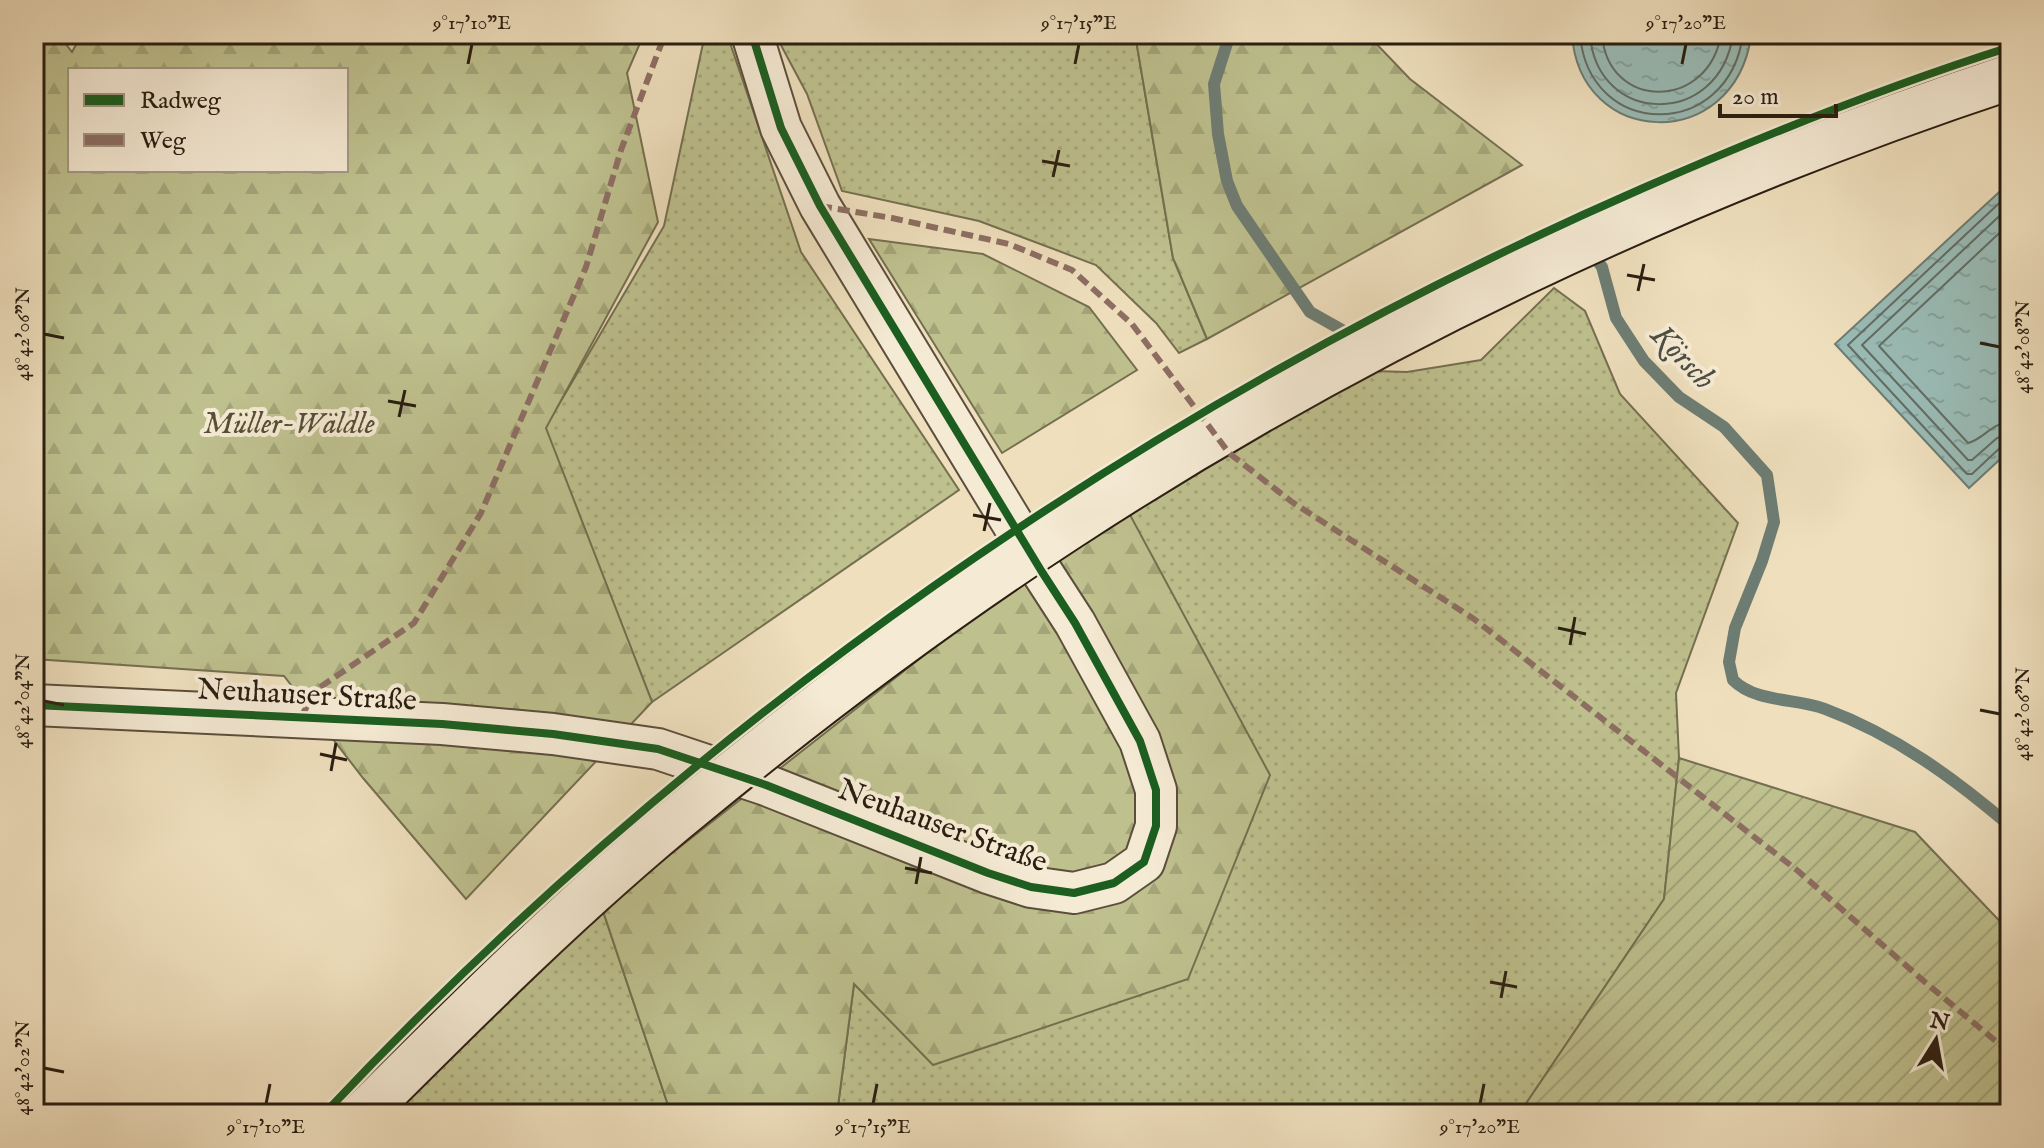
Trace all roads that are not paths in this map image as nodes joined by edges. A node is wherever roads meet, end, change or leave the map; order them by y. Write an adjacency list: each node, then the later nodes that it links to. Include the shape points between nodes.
1 (752, 34): 3 (street, Neuhauser Straße, via 781,128 820,206 1075,623 1140,741 1156,790 1156,826 1144,862 1114,883 1074,893 1031,887 658,749 553,734)
2 (2010, 77): 4 (main road, bridge, via 1756,170 1568,252 1342,365 1068,527 879,661 693,805 560,921)
3 (34, 705)
4 (363, 1114)

